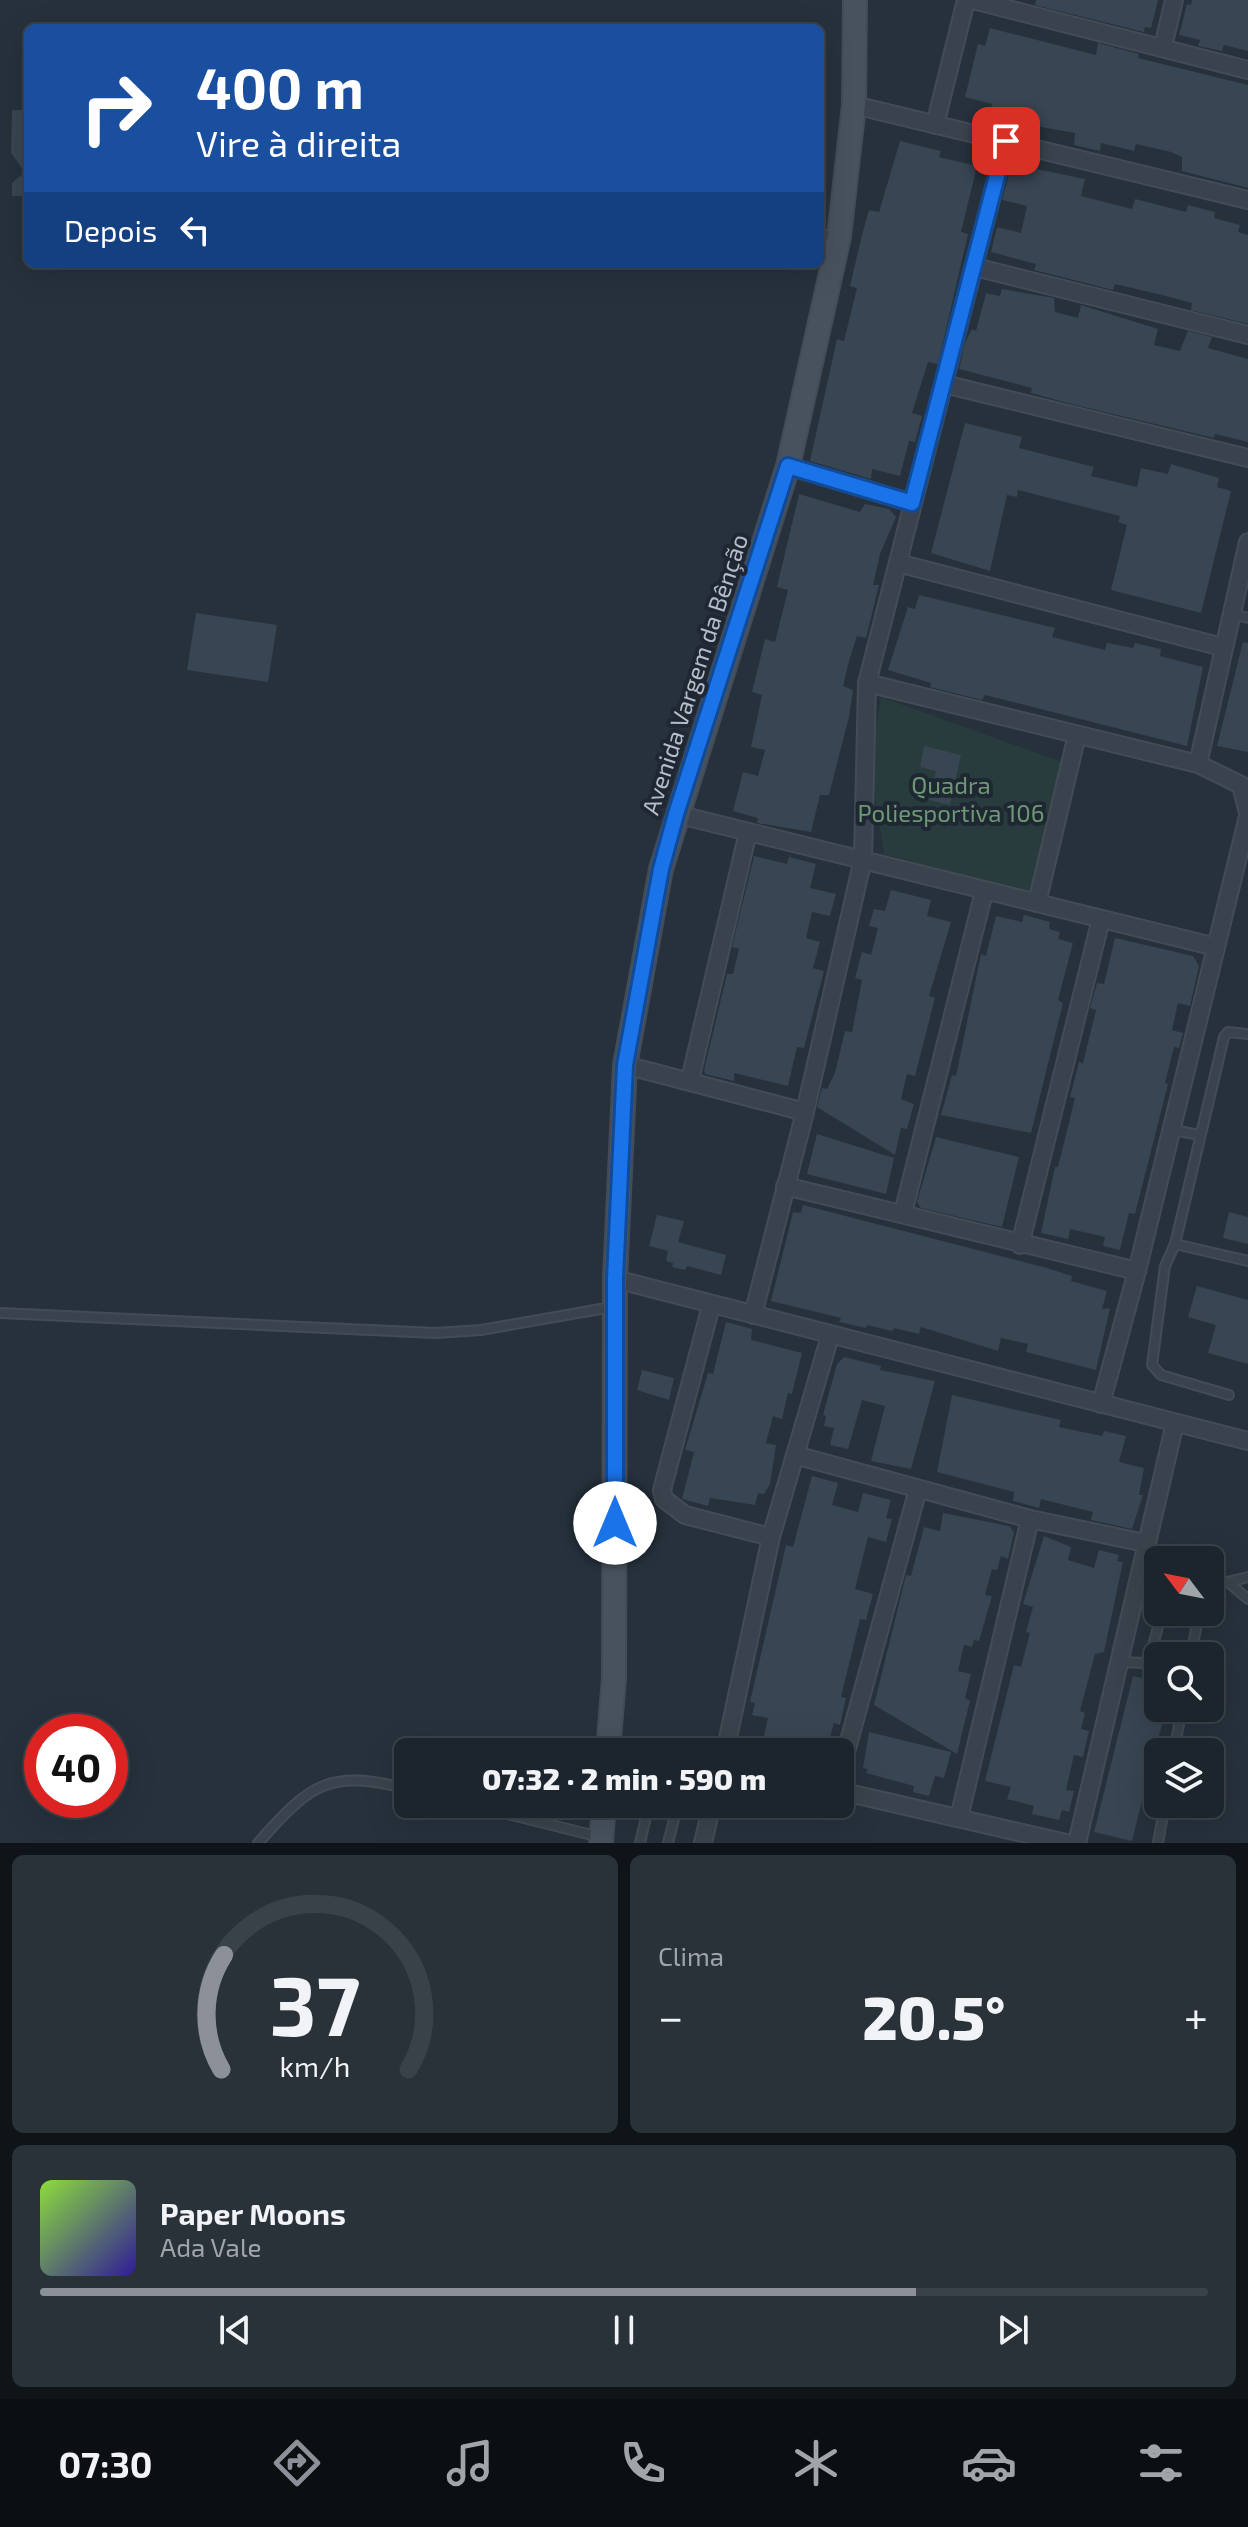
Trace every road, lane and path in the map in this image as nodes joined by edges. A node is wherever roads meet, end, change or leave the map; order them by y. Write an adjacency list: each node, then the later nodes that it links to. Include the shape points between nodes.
1 (855, 0): 7 (street, Avenida Vargem da Bênção)
2 (966, 0): 8 (street)
3 (973, 0): 5 (street)
4 (1174, 0): 5 (street)
5 (1163, 47): 6 (street)
6 (1248, 70)
7 (854, 105): 8 (street); 11 (street, Avenida Vargem da Bênção)
8 (935, 125): 9 (street)
9 (1006, 141): 10 (street); 13 (street)
10 (1248, 200)
11 (829, 236): 12 (street, Avenida Vargem da Bênção)
12 (824, 264)
13 (975, 267): 15 (street); 16 (street)
14 (823, 268): 18 (street, Avenida Vargem da Bênção)
15 (1248, 335)
16 (944, 384): 17 (street); 19 (street)
17 (1248, 458)
18 (788, 466): 19 (street); 29 (street, Avenida Vargem da Bênção)
19 (912, 503): 21 (street)
20 (1248, 546): 22 (street)
21 (898, 563): 25 (street); 26 (street)
22 (1244, 576): 23 (street)
23 (1231, 614): 24 (lane); 25 (street)
24 (1248, 618)
25 (1222, 647): 28 (street)
26 (867, 683): 27 (street); 32 (street)
27 (1077, 735): 28 (street); 34 (street)
28 (1198, 764): 30 (street, via 1241,785)
29 (676, 814): 31 (street); 38 (street, Avenida Vargem da Bênção)
30 (1248, 814): 36 (street)
31 (748, 832): 32 (street); 39 (street)
32 (863, 859): 33 (street); 40 (street)
33 (984, 892): 34 (street); 44 (street)
34 (1037, 903): 35 (street)
35 (1101, 919): 36 (street); 46 (street)
36 (1216, 947): 41 (street)
37 (1248, 1034): 42 (lane, via 1225,1033)
38 (625, 1065): 39 (street); 49 (street, Avenida Vargem da Bênção)
39 (690, 1080): 40 (street)
40 (805, 1112): 43 (street)
41 (1172, 1130): 42 (lane); 48 (street)
42 (1200, 1135): 45 (lane)
43 (785, 1186): 44 (street); 53 (street)
44 (903, 1213): 46 (street)
45 (1175, 1244): 47 (lane); 55 (lane, via 1165,1266 1152,1365 1161,1375)
46 (1020, 1245): 48 (street)
47 (1248, 1261)
48 (1137, 1271): 56 (street)
49 (615, 1279): 50 (street, Avenida Vargem da Bênção); 51 (street)
50 (616, 1306): 52 (lane, via 436,1333); 70 (street, Avenida Vargem da Bênção)
51 (711, 1306): 53 (street); 62 (street, via 662,1490 664,1499 685,1515)
52 (0, 1313)
53 (753, 1315): 54 (street)
54 (830, 1336): 56 (street); 59 (street)
55 (1229, 1395)
56 (1101, 1404): 57 (street)
57 (1175, 1423): 58 (street); 63 (street)
58 (1248, 1441)
59 (795, 1455): 60 (street); 62 (street)
60 (918, 1489): 61 (street); 72 (street)
61 (1030, 1519): 63 (street); 80 (street)
62 (771, 1537): 71 (street)
63 (1145, 1543): 69 (street)
64 (1248, 1577): 66 (lane)
65 (1224, 1581): 66 (lane)
66 (1228, 1582): 67 (lane)
67 (1248, 1599)
68 (1158, 1626): 69 (lane, via 1149,1660)
69 (1118, 1662): 88 (street)
70 (609, 1738)
71 (728, 1738)
72 (850, 1738)
73 (394, 1786): 83 (lane, via 350,1777 326,1782)
74 (854, 1794): 80 (street)
75 (519, 1818): 82 (lane)
76 (603, 1818): 82 (street)
77 (646, 1818): 84 (lane)
78 (674, 1818): 85 (lane)
79 (709, 1818): 86 (street)
80 (959, 1818): 87 (street)
81 (1162, 1818): 89 (lane)
82 (601, 1840)
83 (258, 1843)
84 (640, 1843)
85 (668, 1843)
86 (703, 1843)
87 (1066, 1843)
88 (1077, 1843)
89 (1158, 1843)

